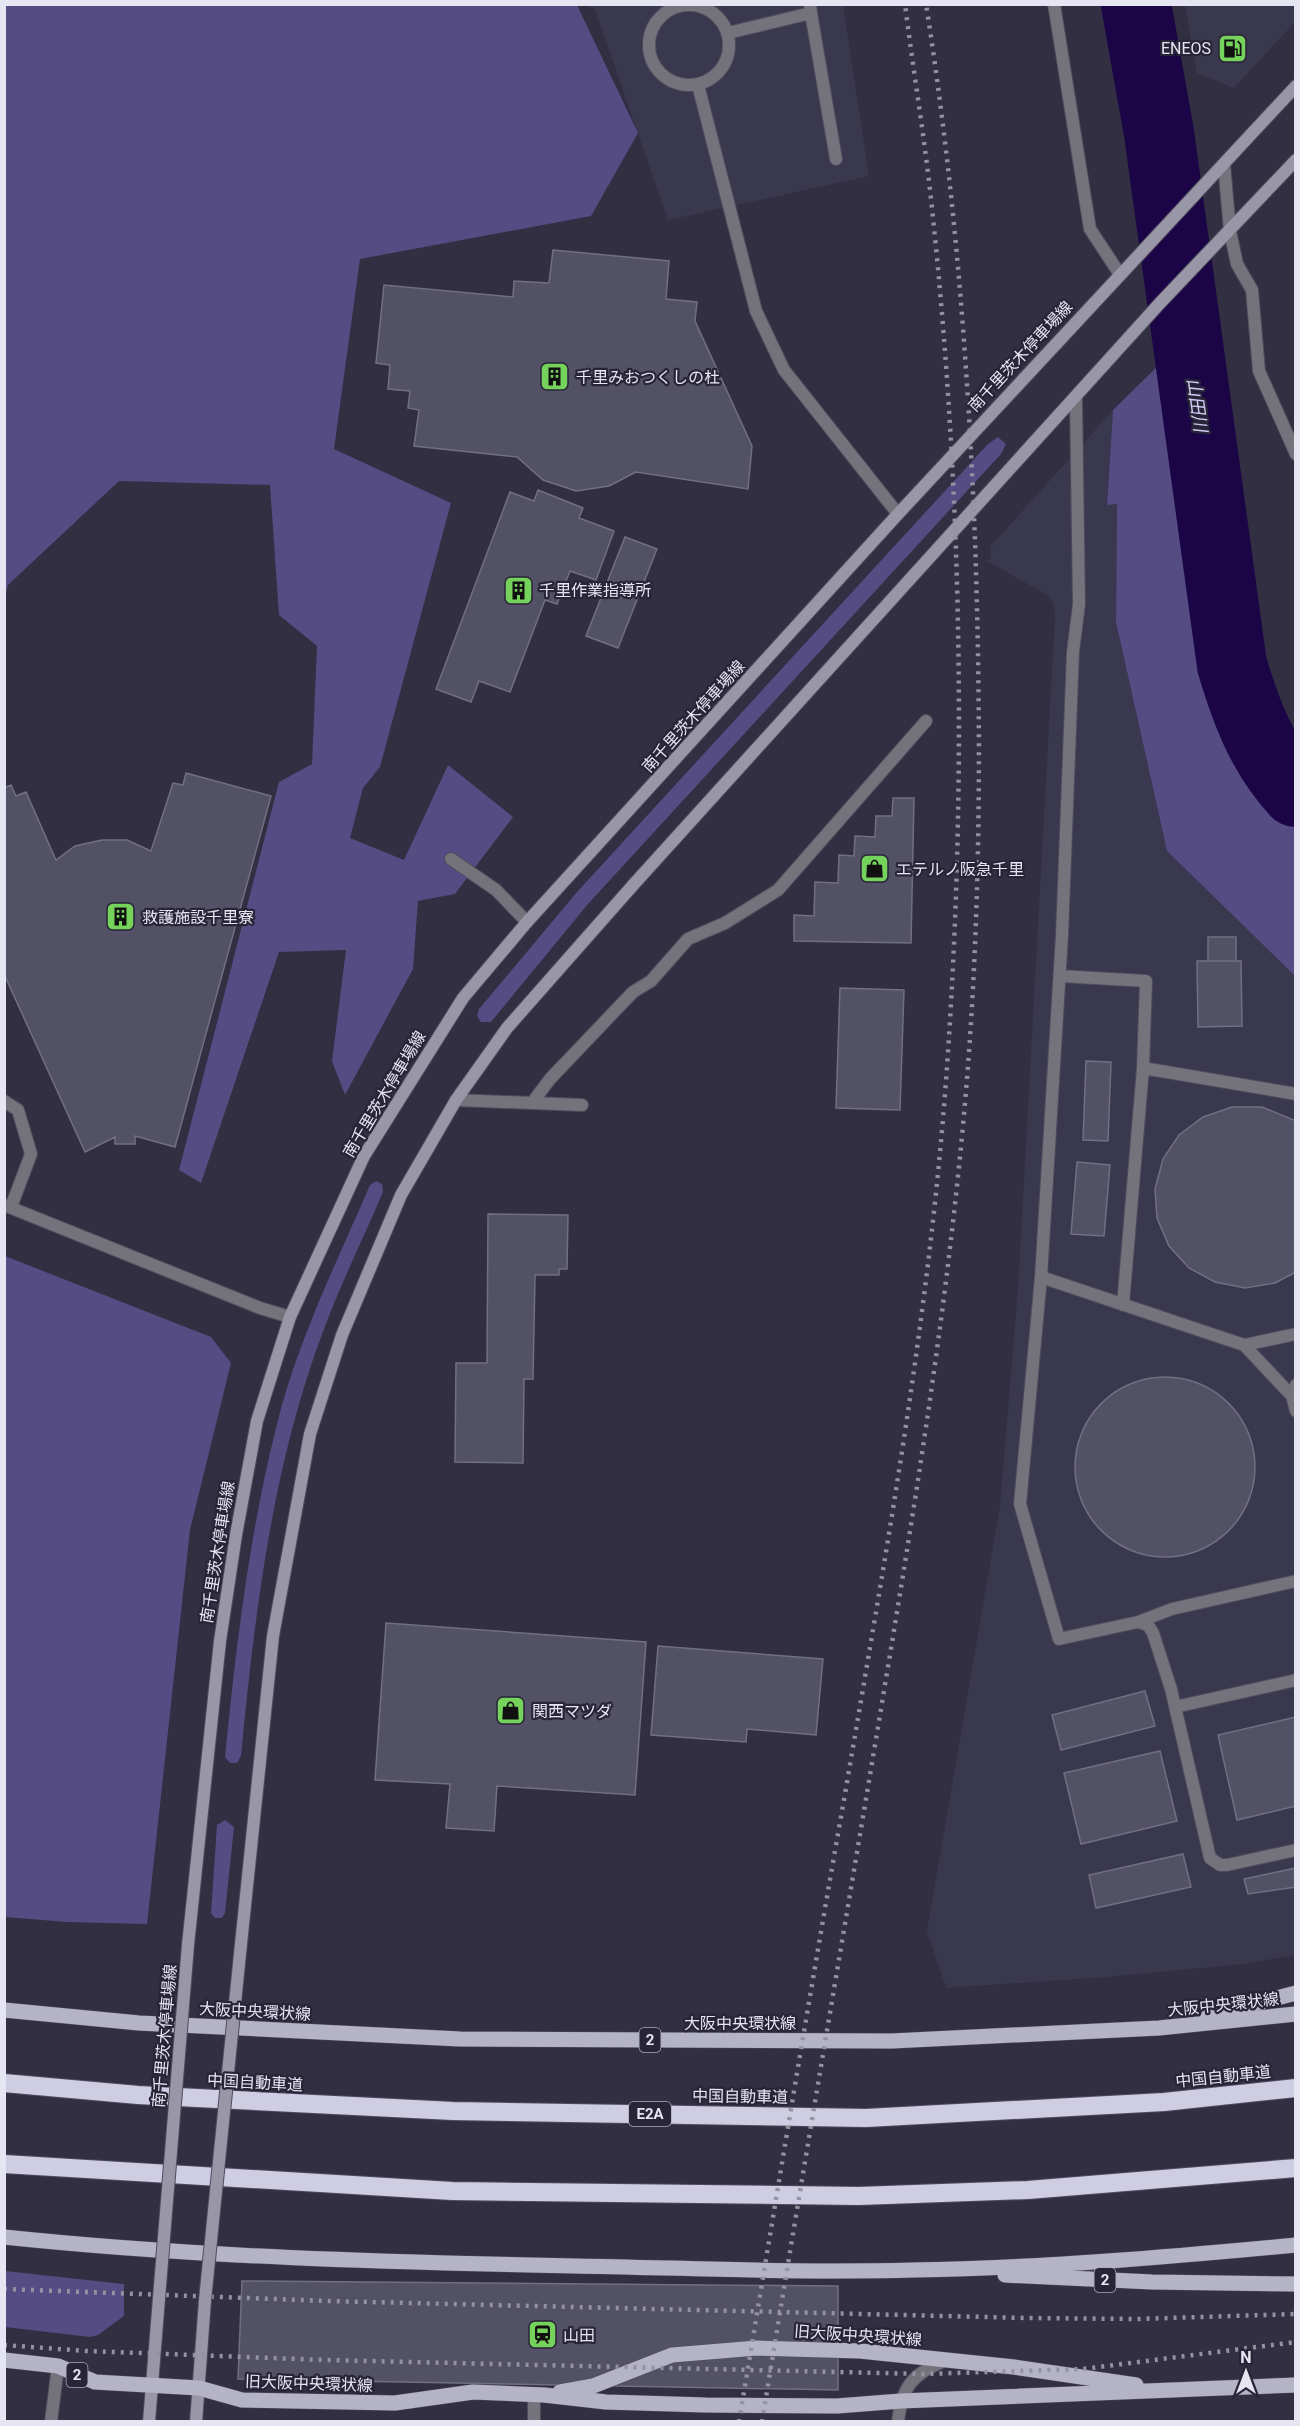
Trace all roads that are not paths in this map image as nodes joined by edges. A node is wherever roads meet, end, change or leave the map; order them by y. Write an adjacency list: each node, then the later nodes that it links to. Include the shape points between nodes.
1 (1054, 4): 10 (street, via 1090,229)
2 (811, 9): 3 (street); 6 (street)
3 (728, 33): 4 (street, via 727,59 710,80); 4 (street, via 722,21 700,6 674,8 653,25 649,37 652,64 671,82)
4 (698, 85): 13 (street, via 756,311 784,370)
5 (1296, 87): 8 (main road, 南千里茨木停車場線)
6 (836, 159)
7 (1296, 160): 9 (main road)
8 (1224, 164): 9 (street); 10 (main road, 南千里茨木停車場線)
9 (1230, 231): 11 (main road); 12 (street, via 1237,264 1252,290 1259,371)
10 (1119, 273): 13 (main road, 南千里茨木停車場線)
11 (1076, 399): 17 (street, via 1079,604 1073,652); 20 (main road, via 634,884 507,1028)
12 (1296, 454)
13 (898, 514): 16 (main road, 南千里茨木停車場線)
14 (926, 721): 22 (street, via 778,890 688,939 651,981 633,992 550,1079)
15 (451, 858): 16 (street, via 496,890)
16 (527, 922): 27 (main road, 南千里茨木停車場線, via 463,998 364,1155)
17 (1060, 976): 18 (street, via 1146,981); 25 (street)
18 (1143, 1068): 19 (street); 26 (street)
19 (1296, 1094)
20 (456, 1100): 22 (street); 54 (main road, bridge, via 401,1195 342,1335 310,1434 273,1636)
21 (4, 1101): 24 (street, via 18,1110 31,1154)
22 (532, 1103): 23 (street)
23 (582, 1105)
24 (8, 1206): 27 (street)
25 (1041, 1277): 26 (street); 33 (street, via 1020,1504 1026,1526 1059,1639)
26 (1123, 1305): 29 (street)
27 (290, 1317): 53 (main road, 南千里茨木停車場線, bridge, via 257,1421 219,1641)
28 (1296, 1334): 29 (street)
29 (1244, 1345): 30 (street)
30 (1294, 1391): 31 (street)
31 (1296, 1412)
32 (1296, 1581): 33 (street, via 1172,1609)
33 (1138, 1622): 35 (street, via 1148,1625 1153,1633)
34 (1296, 1680): 35 (street)
35 (1175, 1707): 36 (street, via 1214,1863 1237,1863)
36 (1296, 1851)
37 (1296, 1994): 40 (main road)
38 (4, 2010): 40 (main road, 大阪中央環状線 / 2, via 140,2023 460,2039 892,2041)
39 (1296, 2014): 40 (main road, 大阪中央環状線 / 2)
40 (1159, 2028)
41 (4, 2083): 42 (highway, 中国自動車道 / E2A, via 138,2095 453,2111 866,2118 1164,2102)
42 (1296, 2088)
43 (4, 2164): 44 (highway, via 452,2191 859,2196 1028,2190)
44 (1296, 2168)
45 (4, 2237): 47 (main road, 2, via 112,2248 452,2263)
46 (1296, 2245): 47 (main road, 2, via 1175,2256)
47 (914, 2270): 48 (main road, 2, via 1152,2282)
48 (1296, 2284)
49 (4, 2360): 51 (main road, 旧大阪中央環状線 / 2)
50 (946, 2360): 55 (main road, 旧大阪中央環状線 / 2); 56 (main road, 旧大阪中央環状線 / 2, via 826,2349 757,2348 672,2355 592,2386); 57 (street, via 921,2370)
51 (58, 2366): 53 (main road, 旧大阪中央環状線 / 2, via 95,2382); 58 (street)
52 (1296, 2385): 55 (main road, 旧大阪中央環状線 / 2)
53 (150, 2386): 54 (main road, 旧大阪中央環状線 / 2); 59 (main road, 南千里茨木停車場線)
54 (199, 2388): 56 (main road, 旧大阪中央環状線 / 2, via 242,2400 395,2403 473,2392); 60 (main road)
55 (1175, 2390): 57 (main road, 旧大阪中央環状線 / 2)
56 (539, 2394): 57 (main road, 旧大阪中央環状線 / 2, via 606,2402 705,2405 837,2406); 61 (street)
57 (900, 2400): 62 (street)
58 (51, 2421)
59 (148, 2421)
60 (196, 2421)
61 (534, 2421)
62 (898, 2421)

